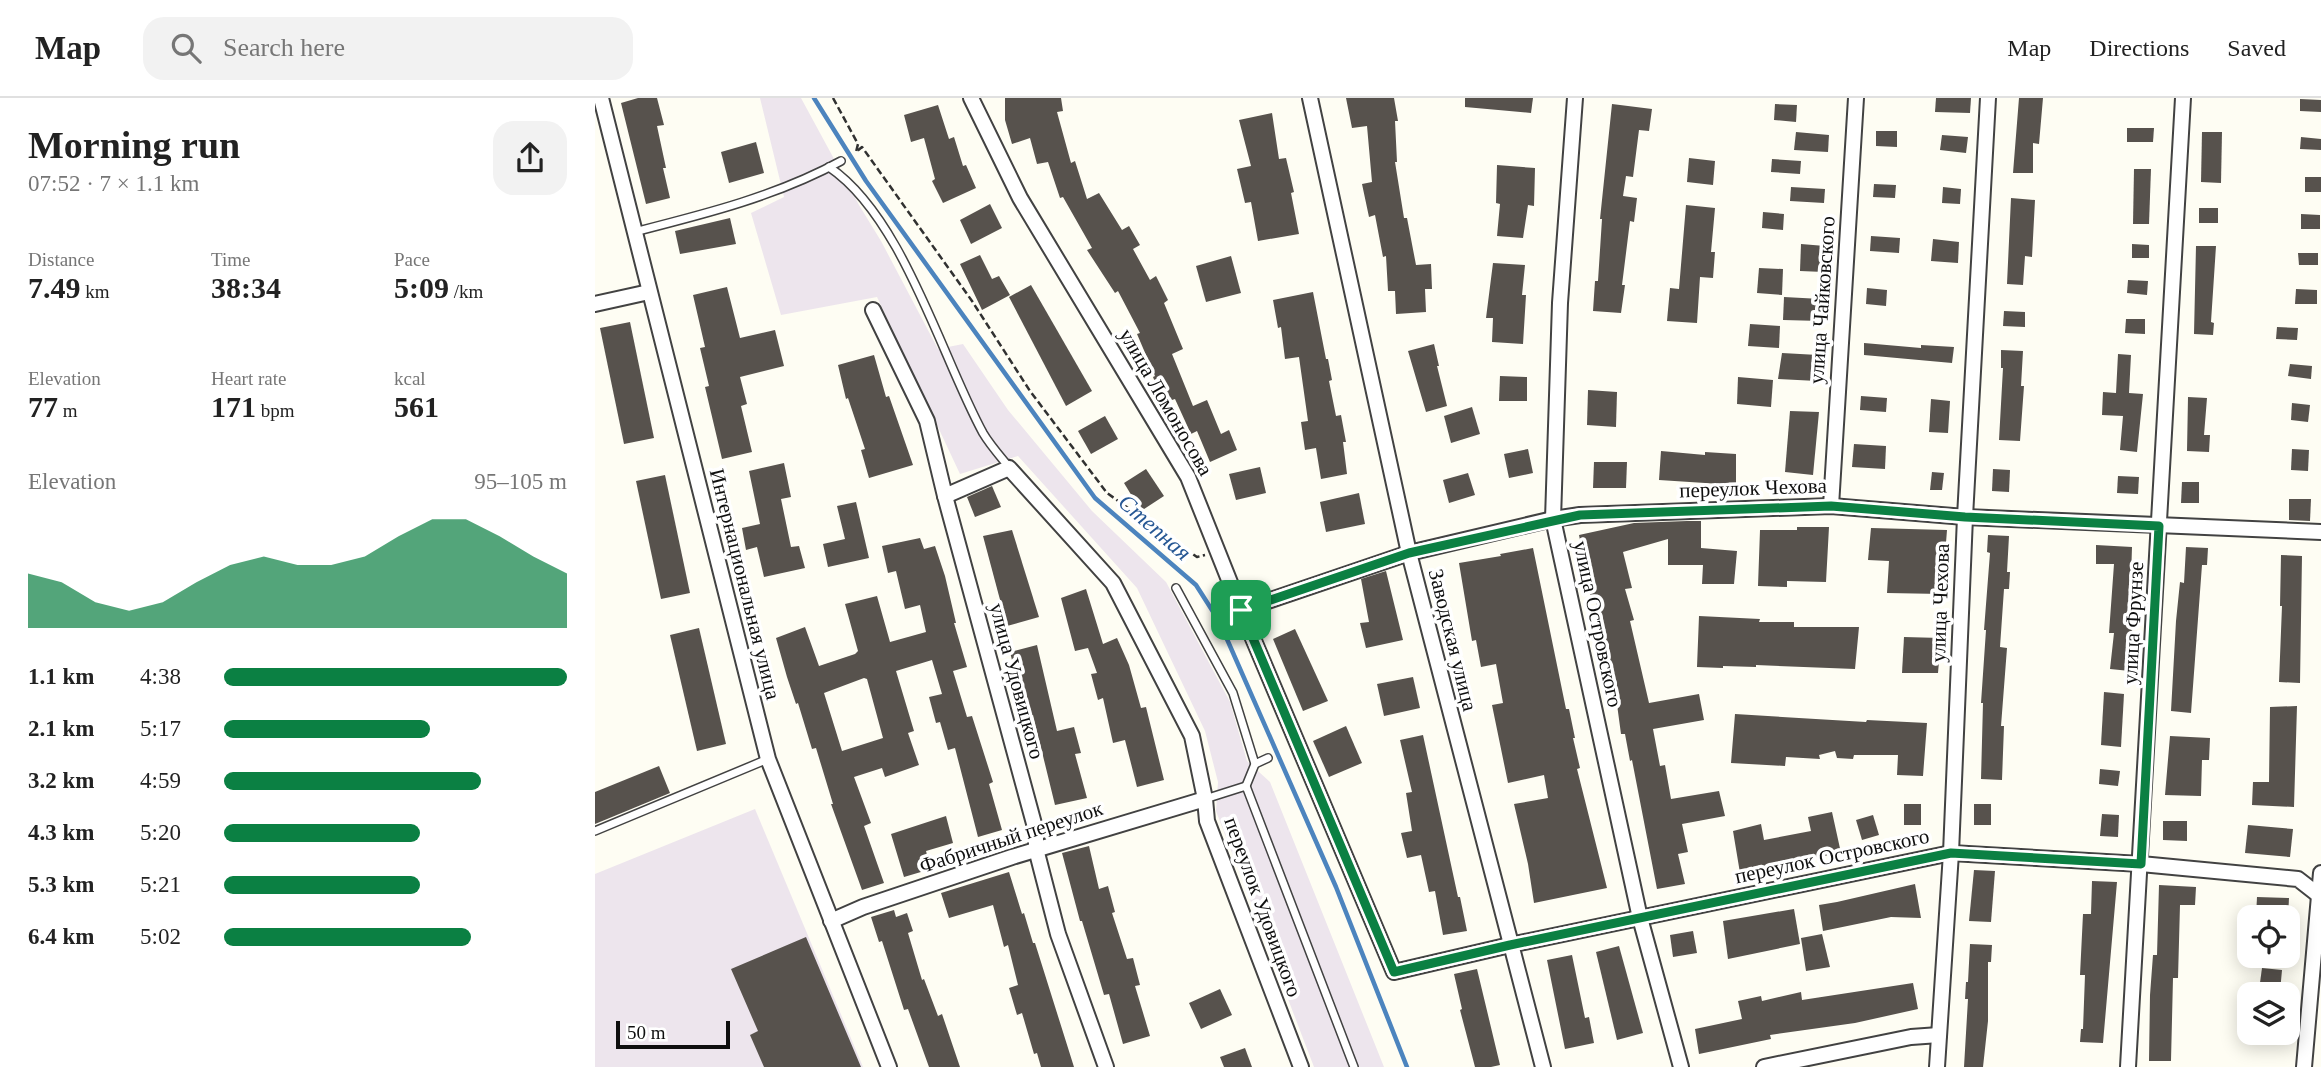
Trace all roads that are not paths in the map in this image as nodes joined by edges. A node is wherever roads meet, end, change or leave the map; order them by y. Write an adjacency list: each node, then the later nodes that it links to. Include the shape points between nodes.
1 (601, 98): 10 (street, Интернациональная улица)
2 (971, 98): 23 (street, улица Ломоносова, via 1020,198 1188,477)
3 (1310, 98): 21 (street, Заводская улица)
4 (1575, 98): 18 (street, улица Островского, via 1559,303)
5 (1856, 98): 16 (street, улица Чайковского)
6 (1988, 98): 17 (street, улица Чехова)
7 (2183, 98): 19 (street, улица Фрунзе)
8 (841, 161): 9 (lane)
9 (829, 167): 10 (lane, via 709,213); 14 (lane, via 863,198 897,249 984,435)
10 (635, 232): 11 (street, Интернациональная улица)
11 (649, 292): 12 (street); 25 (street, Интернациональная улица)
12 (595, 304)
13 (873, 310): 15 (street, улица Удовицкого, via 927,421)
14 (1009, 468): 15 (street); 28 (street, переулок Удовицкого, via 1113,583 1192,736)
15 (945, 496): 30 (street, улица Удовицкого, via 1036,831)
16 (1831, 506): 17 (street, переулок Чехова); 18 (street, переулок Чехова)
17 (1965, 517): 19 (street, переулок Чехова); 31 (street, улица Чехова)
18 (1553, 519): 21 (street, переулок Чехова); 35 (street, улица Островского)
19 (2159, 526): 20 (street, переулок Чехова); 32 (street, улица Фрунзе)
20 (2321, 532)
21 (1409, 553): 23 (street, переулок Чехова); 37 (street, Заводская улица)
22 (1176, 588): 26 (lane, via 1233,693)
23 (1241, 610): 38 (street, улица Ломоносова)
24 (1268, 758): 26 (lane)
25 (768, 759): 29 (lane); 36 (street, Интернациональная улица)
26 (1255, 764): 27 (lane)
27 (1246, 786): 28 (lane); 43 (lane)
28 (1205, 799): 30 (street, Фабричный переулок); 42 (street, переулок Удовицкого, via 1207,821)
29 (595, 831)
30 (1036, 849): 36 (street, Фабричный переулок); 41 (street, улица Удовицкого, via 1058,934)
31 (1951, 853): 32 (street, переулок Островского); 35 (street, переулок Островского); 39 (street, улица Чехова)
32 (2141, 864): 34 (street, переулок Островского, via 2298,879); 48 (street, улица Фрунзе)
33 (2321, 873): 34 (street)
34 (2321, 897): 49 (street)
35 (1640, 918): 37 (street, переулок Островского); 45 (street, улица Островского)
36 (831, 921): 40 (street, Интернациональная улица)
37 (1510, 945): 38 (street, переулок Островского); 44 (street, Заводская улица)
38 (1394, 972)
39 (1939, 1035): 46 (street); 47 (street, улица Чехова)
40 (888, 1067)
41 (1106, 1067)
42 (1301, 1067)
43 (1354, 1067)
44 (1543, 1067)
45 (1681, 1067)
46 (1764, 1067)
47 (1937, 1067)
48 (2128, 1067)
49 (2304, 1067)

